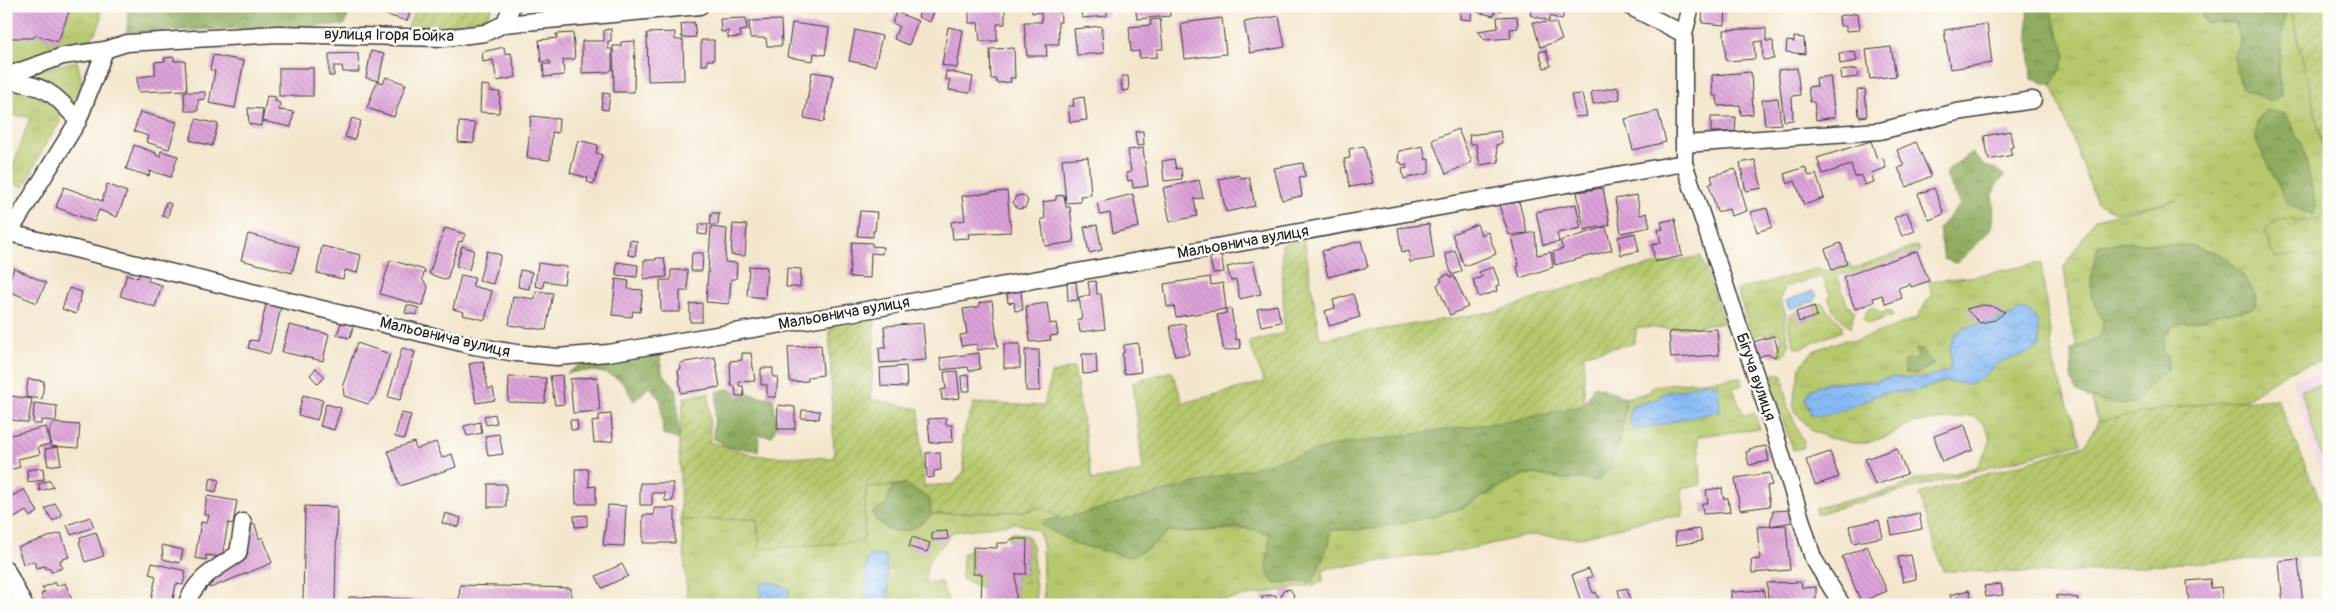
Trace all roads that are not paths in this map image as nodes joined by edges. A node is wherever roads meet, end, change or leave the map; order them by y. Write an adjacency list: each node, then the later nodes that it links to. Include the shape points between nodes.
1 (512, 6): 5 (street)
2 (700, 6): 5 (street, вулиця Ігоря Бойка)
3 (1629, 6): 6 (street)
4 (1691, 6): 6 (street, Бігуча вулиця)
5 (504, 24): 7 (street, вулиця Ігоря Бойка, via 485,33 444,38 278,34 127,43)
6 (1684, 34): 12 (street, Бігуча вулиця)
7 (105, 50): 8 (street, вулиця Ігоря Бойка, via 63,56); 11 (street)
8 (6, 76)
9 (6, 80): 11 (street, via 38,86 53,94)
10 (2033, 100): 12 (street, via 1956,112 1880,131)
11 (78, 121): 14 (street)
12 (1685, 144): 13 (street, Бігуча вулиця)
13 (1684, 163): 14 (street, Мальовнича вулиця, via 855,312 608,353 557,357 474,346); 19 (street, Бігуча вулиця, via 1773,427 1813,558)
14 (7, 235)
15 (243, 522): 18 (street, via 238,554 206,574 192,589)
16 (6, 569): 17 (street)
17 (24, 605)
18 (186, 605)
19 (1842, 605)

